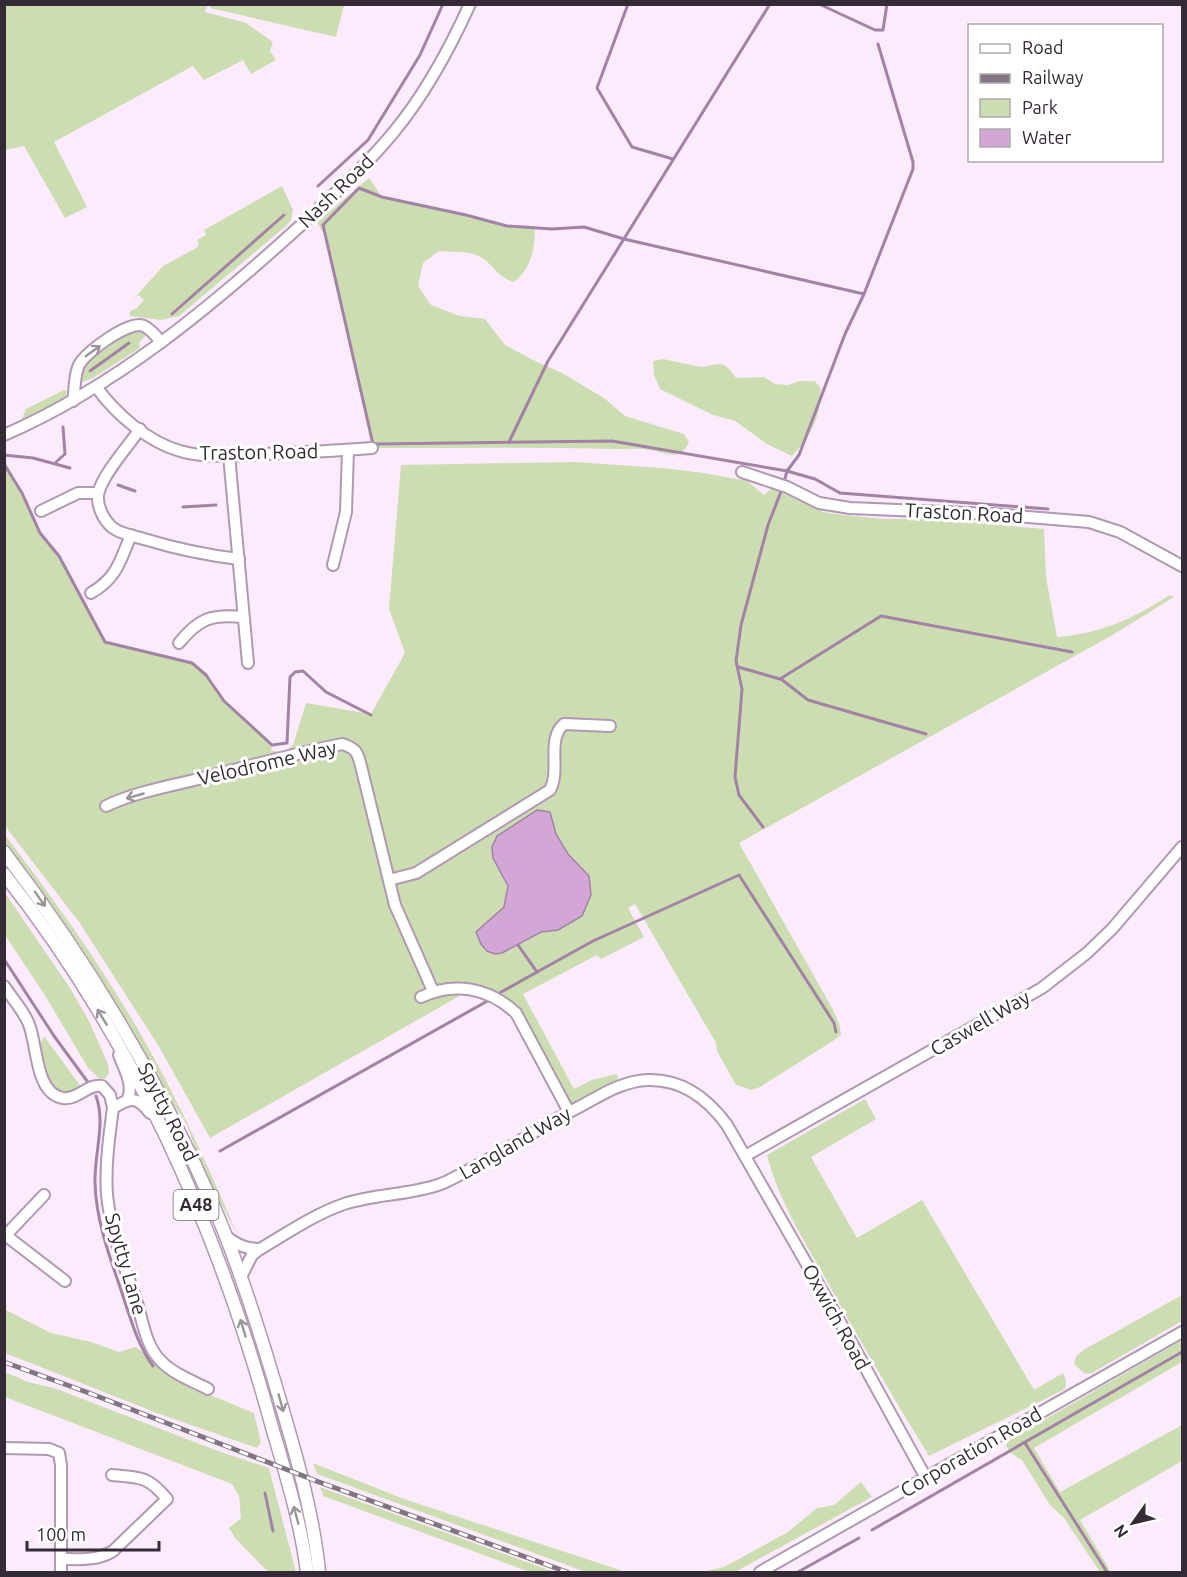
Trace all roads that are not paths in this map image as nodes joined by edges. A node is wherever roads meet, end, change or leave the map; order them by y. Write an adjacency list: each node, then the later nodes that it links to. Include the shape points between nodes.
1 (470, 4): 2 (street, Nash Road, via 417,100 368,163 272,251)
2 (161, 342): 3 (street, Nash Road); 4 (street, one-way to 2, via 77,372 85,356 127,327 145,326)
3 (97, 388): 4 (street, Nash Road); 5 (street, Traston Road)
4 (73, 401): 6 (street, Nash Road)
5 (140, 429): 9 (street, Traston Road, via 180,451); 11 (street)
6 (4, 435)
7 (372, 448): 8 (street, Traston Road)
8 (348, 450): 9 (street, Traston Road); 15 (street, via 346,512)
9 (230, 455): 14 (street)
10 (742, 472): 16 (street, Traston Road, via 819,503 850,508 1047,517 1095,523 1120,532)
11 (98, 494): 12 (street, via 78,493); 13 (street, via 100,509 108,522)
12 (41, 511)
13 (131, 536): 14 (street, via 196,554); 17 (street, via 113,576)
14 (239, 559): 18 (street)
15 (333, 565)
16 (1182, 566)
17 (91, 593)
18 (243, 617): 19 (street, via 208,617 190,629); 20 (street)
19 (179, 643)
20 (248, 663)
21 (610, 726): 26 (street, via 564,724 555,734 554,782 550,790 416,873)
22 (106, 806): 26 (street, Velodrome Way, one-way to 22, via 357,751 351,746 336,745 165,787)
23 (1182, 848): 34 (street, Caswell Way, via 1088,953 1042,988)
24 (4, 852): 38 (main road, Spytty Road / A48, one-way to 38, via 83,961 127,1032 188,1149)
25 (4, 873): 30 (main road, Spytty Road / A48, one-way to 25, via 58,947)
26 (389, 880): 28 (street, Velodrome Way, via 398,913)
27 (4, 986): 32 (street, via 28,1022 47,1088 56,1096 68,1098 102,1086 110,1095)
28 (433, 991): 29 (street); 33 (street, via 468,988 505,1003 516,1013)
29 (421, 997)
30 (113, 1035): 31 (street, via 129,1083); 35 (main road, Spytty Road / A48)
31 (127, 1100): 32 (street); 35 (street, via 144,1106)
32 (113, 1108): 43 (street, Spytty Lane, via 107,1194 117,1244 148,1339 160,1361)
33 (569, 1112): 34 (street, Langland Way, via 619,1085 643,1080 668,1082 706,1101 727,1125); 39 (street, Langland Way, via 440,1185 345,1203)
34 (745, 1156): 46 (street, Oxwich Road)
35 (178, 1163): 48 (main road, Spytty Road / A48, one-way to 35, via 296,1513 236,1306)
36 (44, 1195): 37 (street)
37 (5, 1235): 41 (street)
38 (226, 1236): 39 (street, via 250,1249); 40 (main road, Spytty Road / A48)
39 (260, 1248): 40 (street, Langland Way)
40 (241, 1277): 48 (main road, Spytty Road / A48, one-way to 48, via 292,1444 312,1523)
41 (65, 1281)
42 (1182, 1332): 46 (street, Corporation Road)
43 (208, 1389)
44 (4, 1448): 47 (street, via 49,1449 58,1453)
45 (112, 1475): 47 (street, via 148,1480 168,1499 105,1556)
46 (926, 1478): 50 (street, Corporation Road)
47 (62, 1559): 49 (street)
48 (317, 1571)
49 (61, 1572)
50 (760, 1572)

